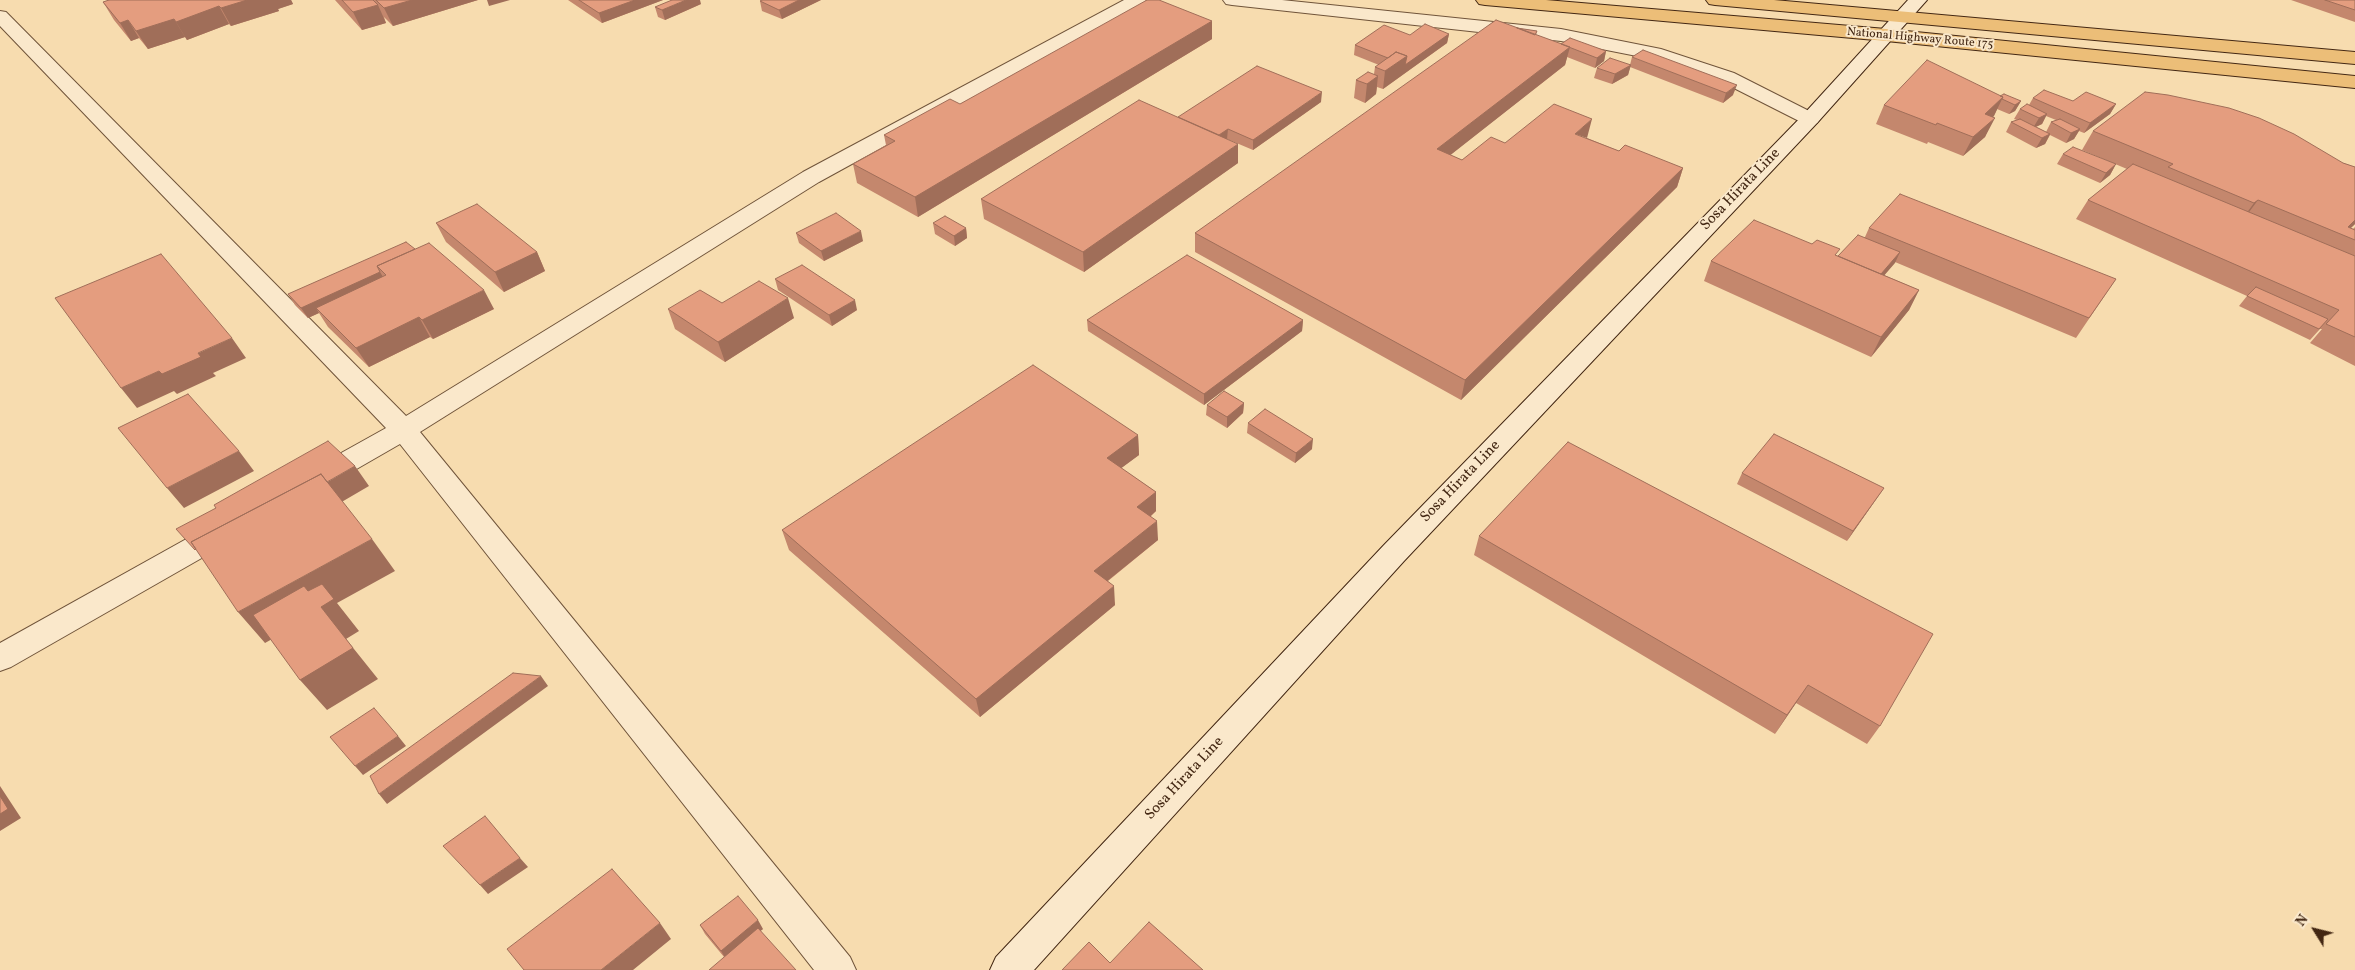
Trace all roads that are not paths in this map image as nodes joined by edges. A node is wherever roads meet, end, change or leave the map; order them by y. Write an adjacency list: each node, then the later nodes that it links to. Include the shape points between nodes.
1 (1136, 0): 10 (street, via 811,178)
2 (1232, 0): 9 (street, via 1561,35 1661,55 1726,77)
3 (1486, 0): 6 (highway, National Highway Route 175)
4 (1715, 0): 6 (highway, National Highway Route 175)
5 (0, 16): 10 (street)
6 (1902, 17): 7 (highway, National Highway Route 175); 8 (highway, National Highway Route 175); 9 (street, Sosa Hirata Line)
7 (2355, 58)
8 (2355, 82)
9 (1810, 119): 15 (street, Sosa Hirata Line, via 1394,552)
10 (404, 430): 11 (street); 14 (street)
11 (301, 488)
12 (241, 522): 13 (street)
13 (0, 658)
14 (837, 970)
15 (1009, 970)

